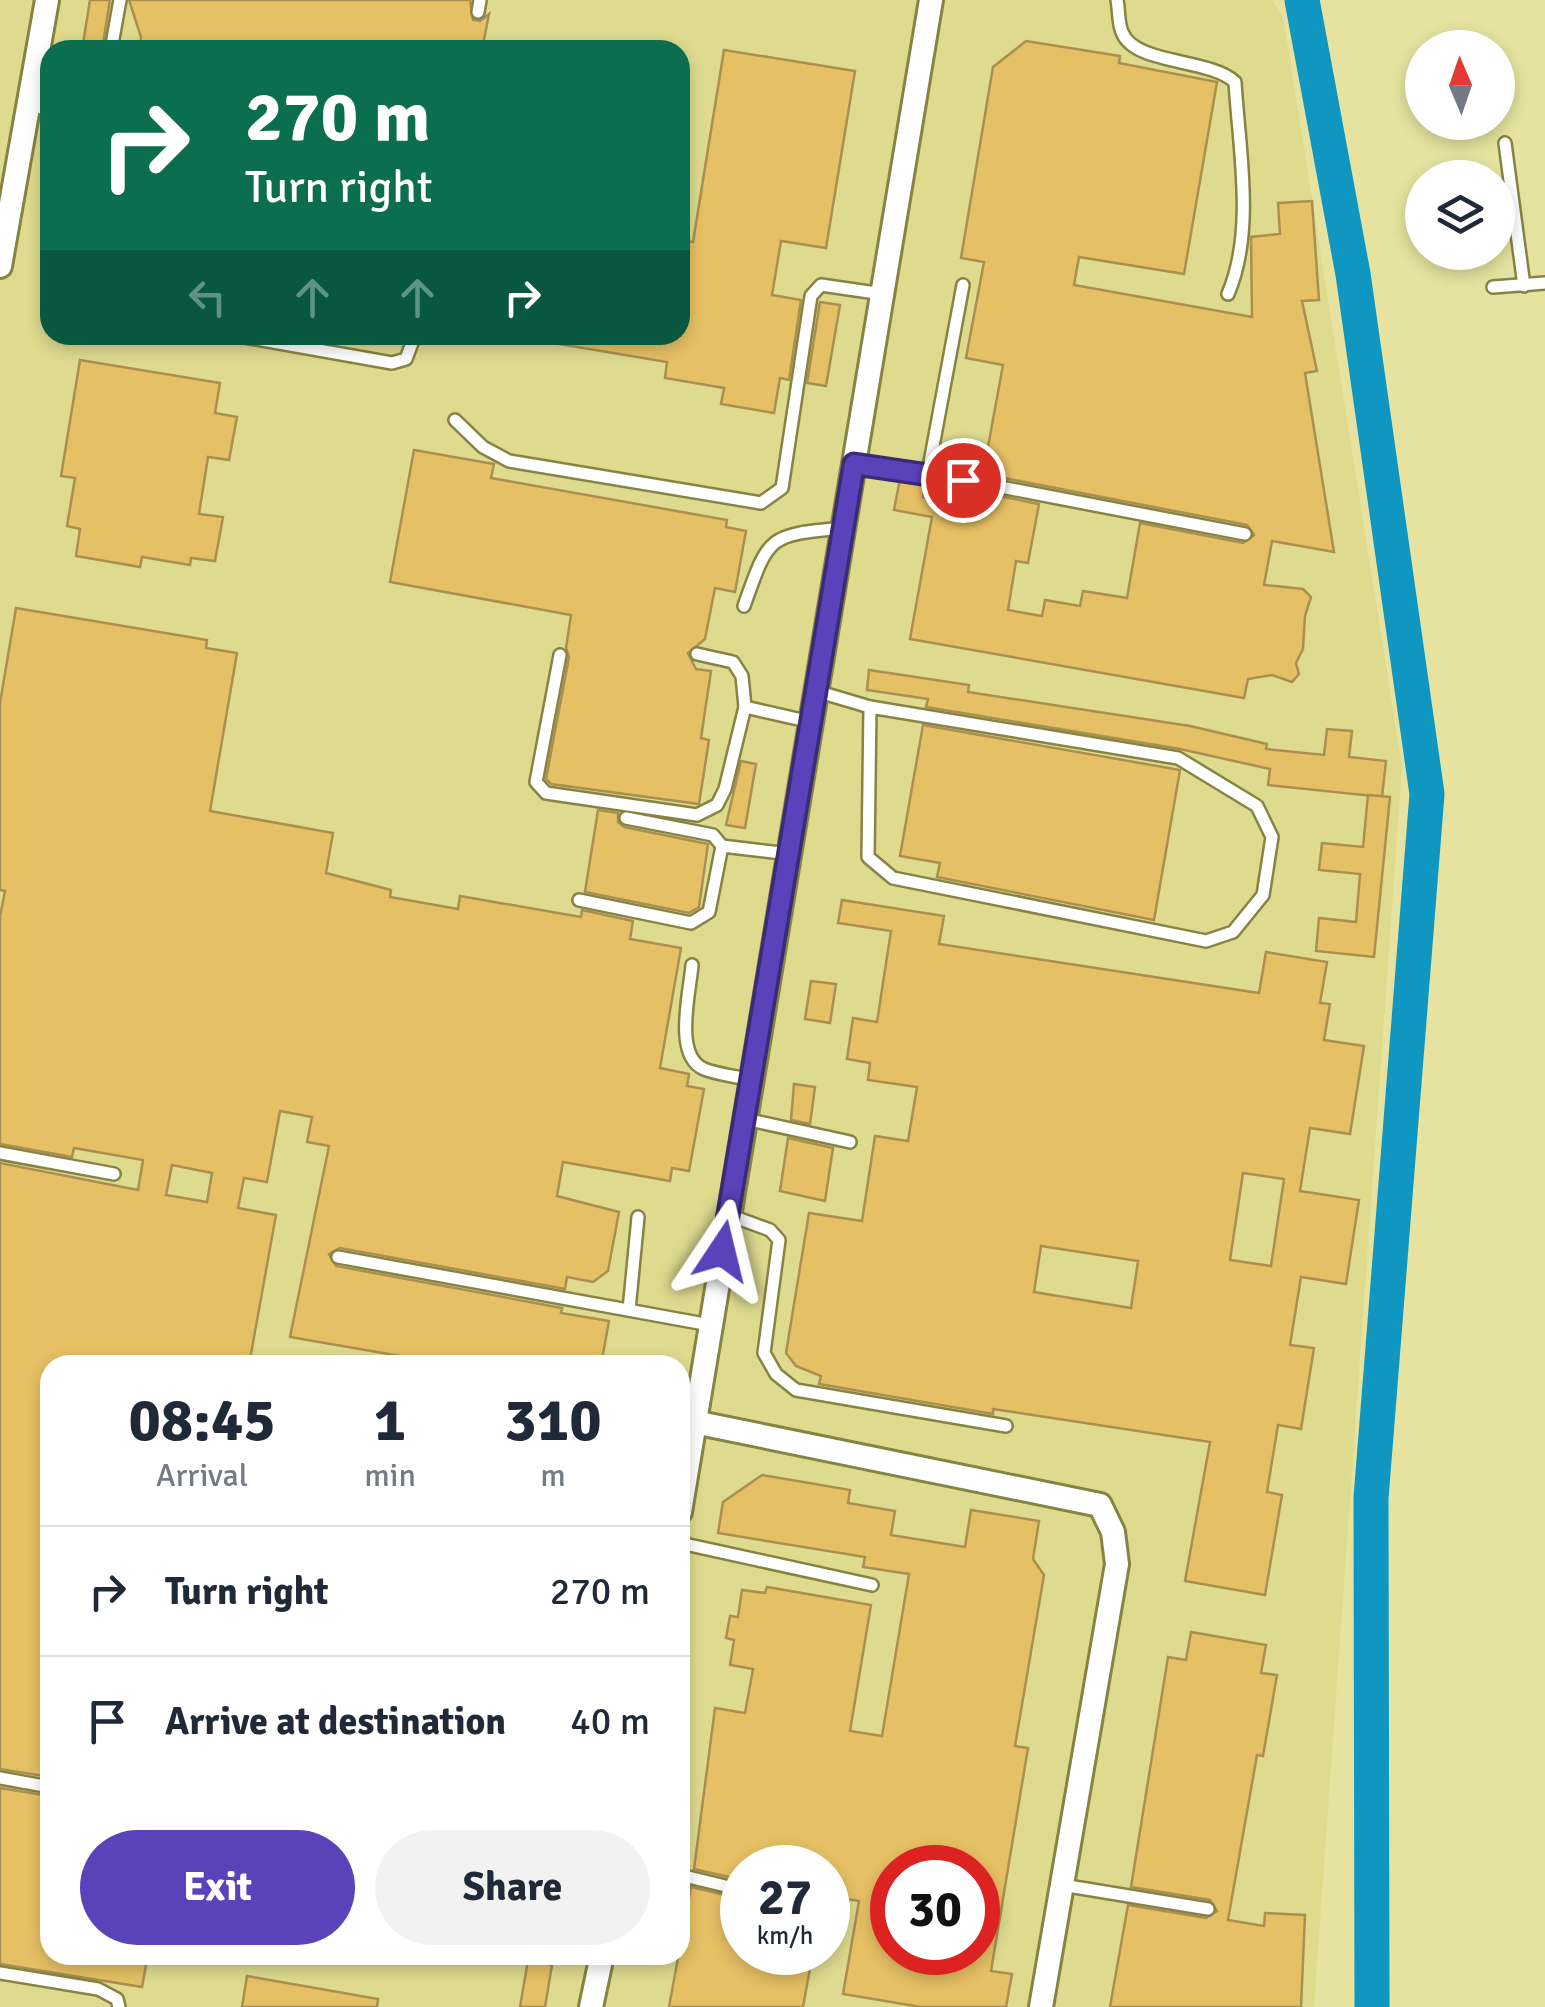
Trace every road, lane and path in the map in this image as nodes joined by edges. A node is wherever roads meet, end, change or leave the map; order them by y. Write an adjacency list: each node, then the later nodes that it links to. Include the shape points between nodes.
1 (47, 0): 5 (street)
2 (120, 0): 6 (lane)
3 (932, 0): 14 (street)
4 (1117, 0): 15 (lane, via 1129,43 1222,70 1235,82 1242,200)
5 (44, 40)
6 (114, 40)
7 (40, 108): 9 (street)
8 (1506, 143): 12 (lane)
9 (0, 266)
10 (1545, 283): 12 (lane)
11 (964, 285): 20 (lane)
12 (1524, 286): 13 (lane)
13 (1492, 287)
14 (883, 294): 18 (lane, via 821,286 811,296 782,488 761,502 509,461 483,448); 19 (street)
15 (1228, 294)
16 (328, 345): 17 (lane, via 392,363 406,358)
17 (411, 345)
18 (455, 420)
19 (854, 464): 20 (lane); 21 (street)
20 (928, 473): 22 (lane)
21 (843, 528): 23 (lane, via 780,537 763,552); 26 (street)
22 (1245, 534)
23 (744, 606)
24 (696, 654): 27 (lane, via 733,662 742,676)
25 (560, 656): 27 (lane, via 536,782 546,793 696,815 717,805 725,788)
26 (816, 691): 28 (lane); 29 (street)
27 (745, 707): 29 (lane)
28 (870, 708): 28 (lane, via 1178,758 1257,806 1272,837 1262,895 1233,932 1206,941 893,878 868,857)
29 (811, 722): 32 (street)
30 (626, 818): 31 (lane, via 714,835)
31 (722, 846): 32 (lane); 33 (lane, via 708,912 691,923)
32 (789, 854): 35 (street)
33 (579, 900)
34 (692, 965): 35 (lane, via 686,1042 691,1058 701,1068)
35 (751, 1080): 36 (street)
36 (745, 1118): 37 (lane); 40 (street)
37 (850, 1142)
38 (0, 1153): 39 (lane)
39 (114, 1174)
40 (729, 1215): 44 (street); 46 (lane, via 779,1240 764,1353 796,1390)
41 (638, 1217): 43 (lane)
42 (338, 1258): 43 (lane)
43 (629, 1310): 44 (lane)
44 (710, 1324): 45 (street)
45 (694, 1422): 47 (street); 54 (street, via 1100,1505 1113,1532 1116,1564)
46 (1006, 1426)
47 (690, 1448)
48 (690, 1546): 49 (lane)
49 (872, 1585)
50 (0, 1778): 51 (lane)
51 (40, 1785)
52 (690, 1877): 53 (lane)
53 (720, 1885)
54 (1062, 1885): 55 (lane); 60 (street)
55 (1208, 1909)
56 (600, 1965): 59 (street)
57 (0, 1972): 58 (lane, via 98,1989)
58 (119, 2007)
59 (591, 2007)
60 (1042, 2007)

